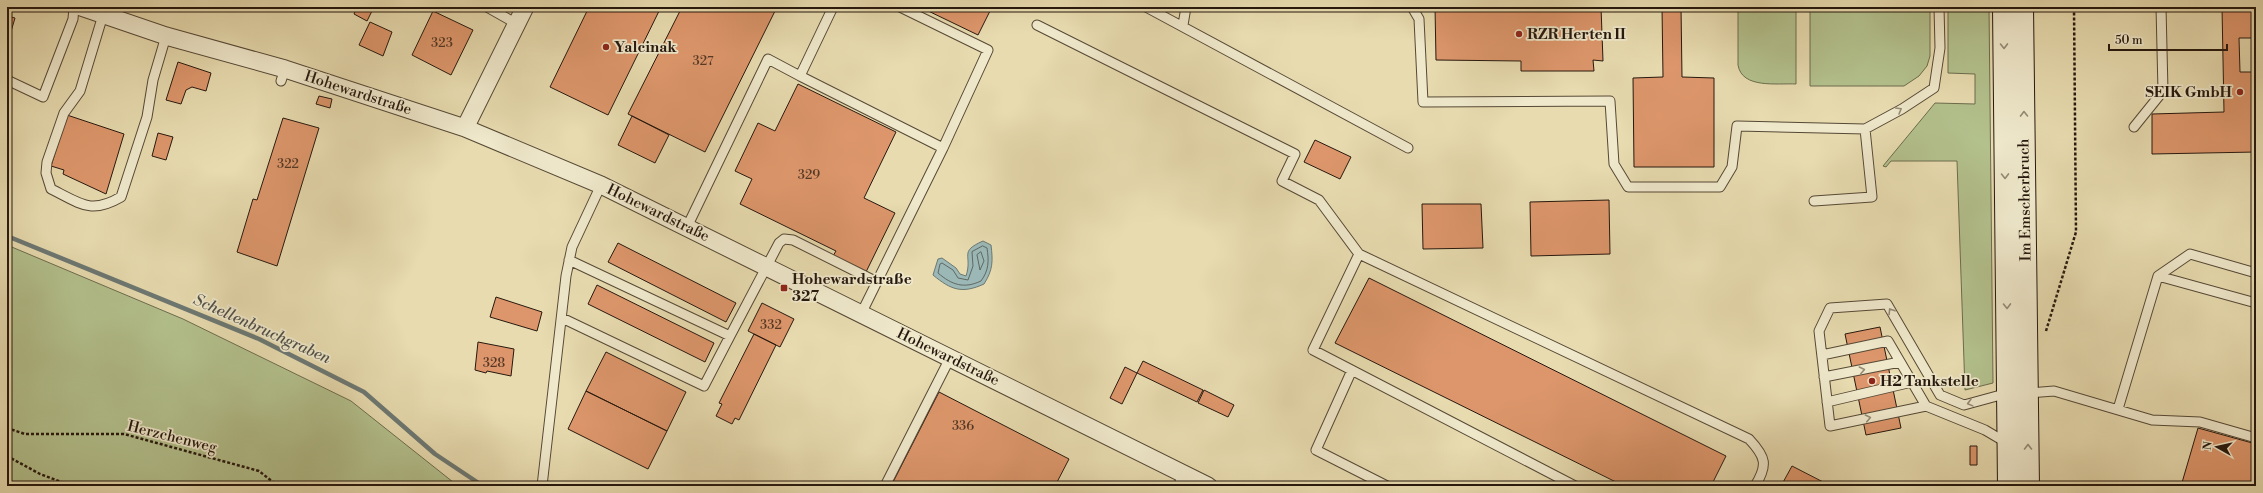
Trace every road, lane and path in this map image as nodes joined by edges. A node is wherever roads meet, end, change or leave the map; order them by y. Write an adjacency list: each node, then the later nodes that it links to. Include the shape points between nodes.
1 (74, 7): 21 (lane, via 73,19 43,97)
2 (80, 7): 15 (street, Hohewardstraße)
3 (487, 7): 16 (lane)
4 (525, 7): 16 (street)
5 (833, 7): 20 (lane)
6 (900, 7): 25 (lane, via 988,50)
7 (1146, 7): 18 (lane)
8 (1186, 7): 18 (lane)
9 (1412, 7): 24 (lane, via 1419,19 1423,102 1610,101 1614,164 1628,186 1720,187 1732,167 1737,126)
10 (1939, 7): 24 (lane, one-way to 10, via 1934,88 1940,48)
11 (2004, 7): 47 (main road, Im Emscherbruch, one-way to 47)
12 (2022, 7): 47 (main road, Im Emscherbruch, one-way to 12)
13 (2074, 7): 40 (path, via 2076,232)
14 (2161, 7): 22 (lane, via 2163,91)
15 (103, 15): 19 (street, Hohewardstraße); 19 (lane, via 80,91 64,113 47,162 46,173 51,189 89,208 106,206 121,197 147,117 153,80)
16 (517, 24): 23 (street)
17 (1037, 25): 30 (lane, via 1295,154 1282,181 1319,200)
18 (1182, 25): 26 (lane)
19 (166, 36): 23 (street, Hohewardstraße, via 283,75)
20 (800, 76): 25 (lane); 29 (lane, via 768,59)
21 (7, 80)
22 (2134, 127)
23 (465, 128): 27 (street, Hohewardstraße)
24 (1865, 129): 28 (lane, via 1872,198)
25 (942, 148): 35 (lane)
26 (1408, 148)
27 (601, 185): 29 (street, Hohewardstraße); 31 (lane, via 572,247)
28 (1814, 201)
29 (687, 227): 32 (street, Hohewardstraße)
30 (1359, 254): 44 (lane, via 1313,350); 63 (lane, via 1749,439 1761,452 1764,471)
31 (569, 260): 38 (lane); 39 (lane)
32 (767, 268): 35 (lane, via 779,243 784,239 793,240); 37 (street, Hohewardstraße); 39 (lane)
33 (2256, 273): 34 (lane, via 2190,254)
34 (2158, 276): 36 (lane); 50 (lane)
35 (877, 282): 37 (lane)
36 (2256, 303)
37 (861, 314): 42 (street, Hohewardstraße)
38 (562, 318): 39 (lane, via 704,386); 58 (lane)
39 (730, 336)
40 (2044, 336)
41 (1822, 355): 43 (lane, via 1888,341); 45 (lane); 47 (lane, one-way to 41, via 1964,405 1940,395 1887,304 1830,308 1820,332)
42 (950, 358): 55 (street, Hohewardstraße); 59 (lane)
43 (1900, 362): 45 (lane, one-way to 43); 46 (lane)
44 (1352, 370): 61 (lane, via 1316,450); 62 (lane)
45 (1824, 377): 48 (lane)
46 (1912, 382): 48 (lane); 49 (lane)
47 (2018, 393): 50 (lane, via 2054,391); 53 (main road, Im Emscherbruch); 65 (main road, Im Emscherbruch, one-way to 47)
48 (1827, 402): 49 (lane, one-way to 49, via 1830,426)
49 (1926, 406): 53 (lane, via 1985,430)
50 (2118, 409): 52 (lane, via 2152,420 2200,422)
51 (7, 428): 57 (path, Herzchenweg, via 25,434 124,434 259,471)
52 (2256, 438)
53 (2009, 444): 64 (main road, Im Emscherbruch)
54 (7, 456): 56 (path, via 40,474)
55 (1181, 480): 60 (street, Hohewardstraße)
56 (72, 486)
57 (278, 486)
58 (542, 486)
59 (885, 486)
60 (1208, 486)
61 (1387, 486)
62 (1575, 486)
63 (1755, 486)
64 (2009, 486)
65 (2028, 486)

